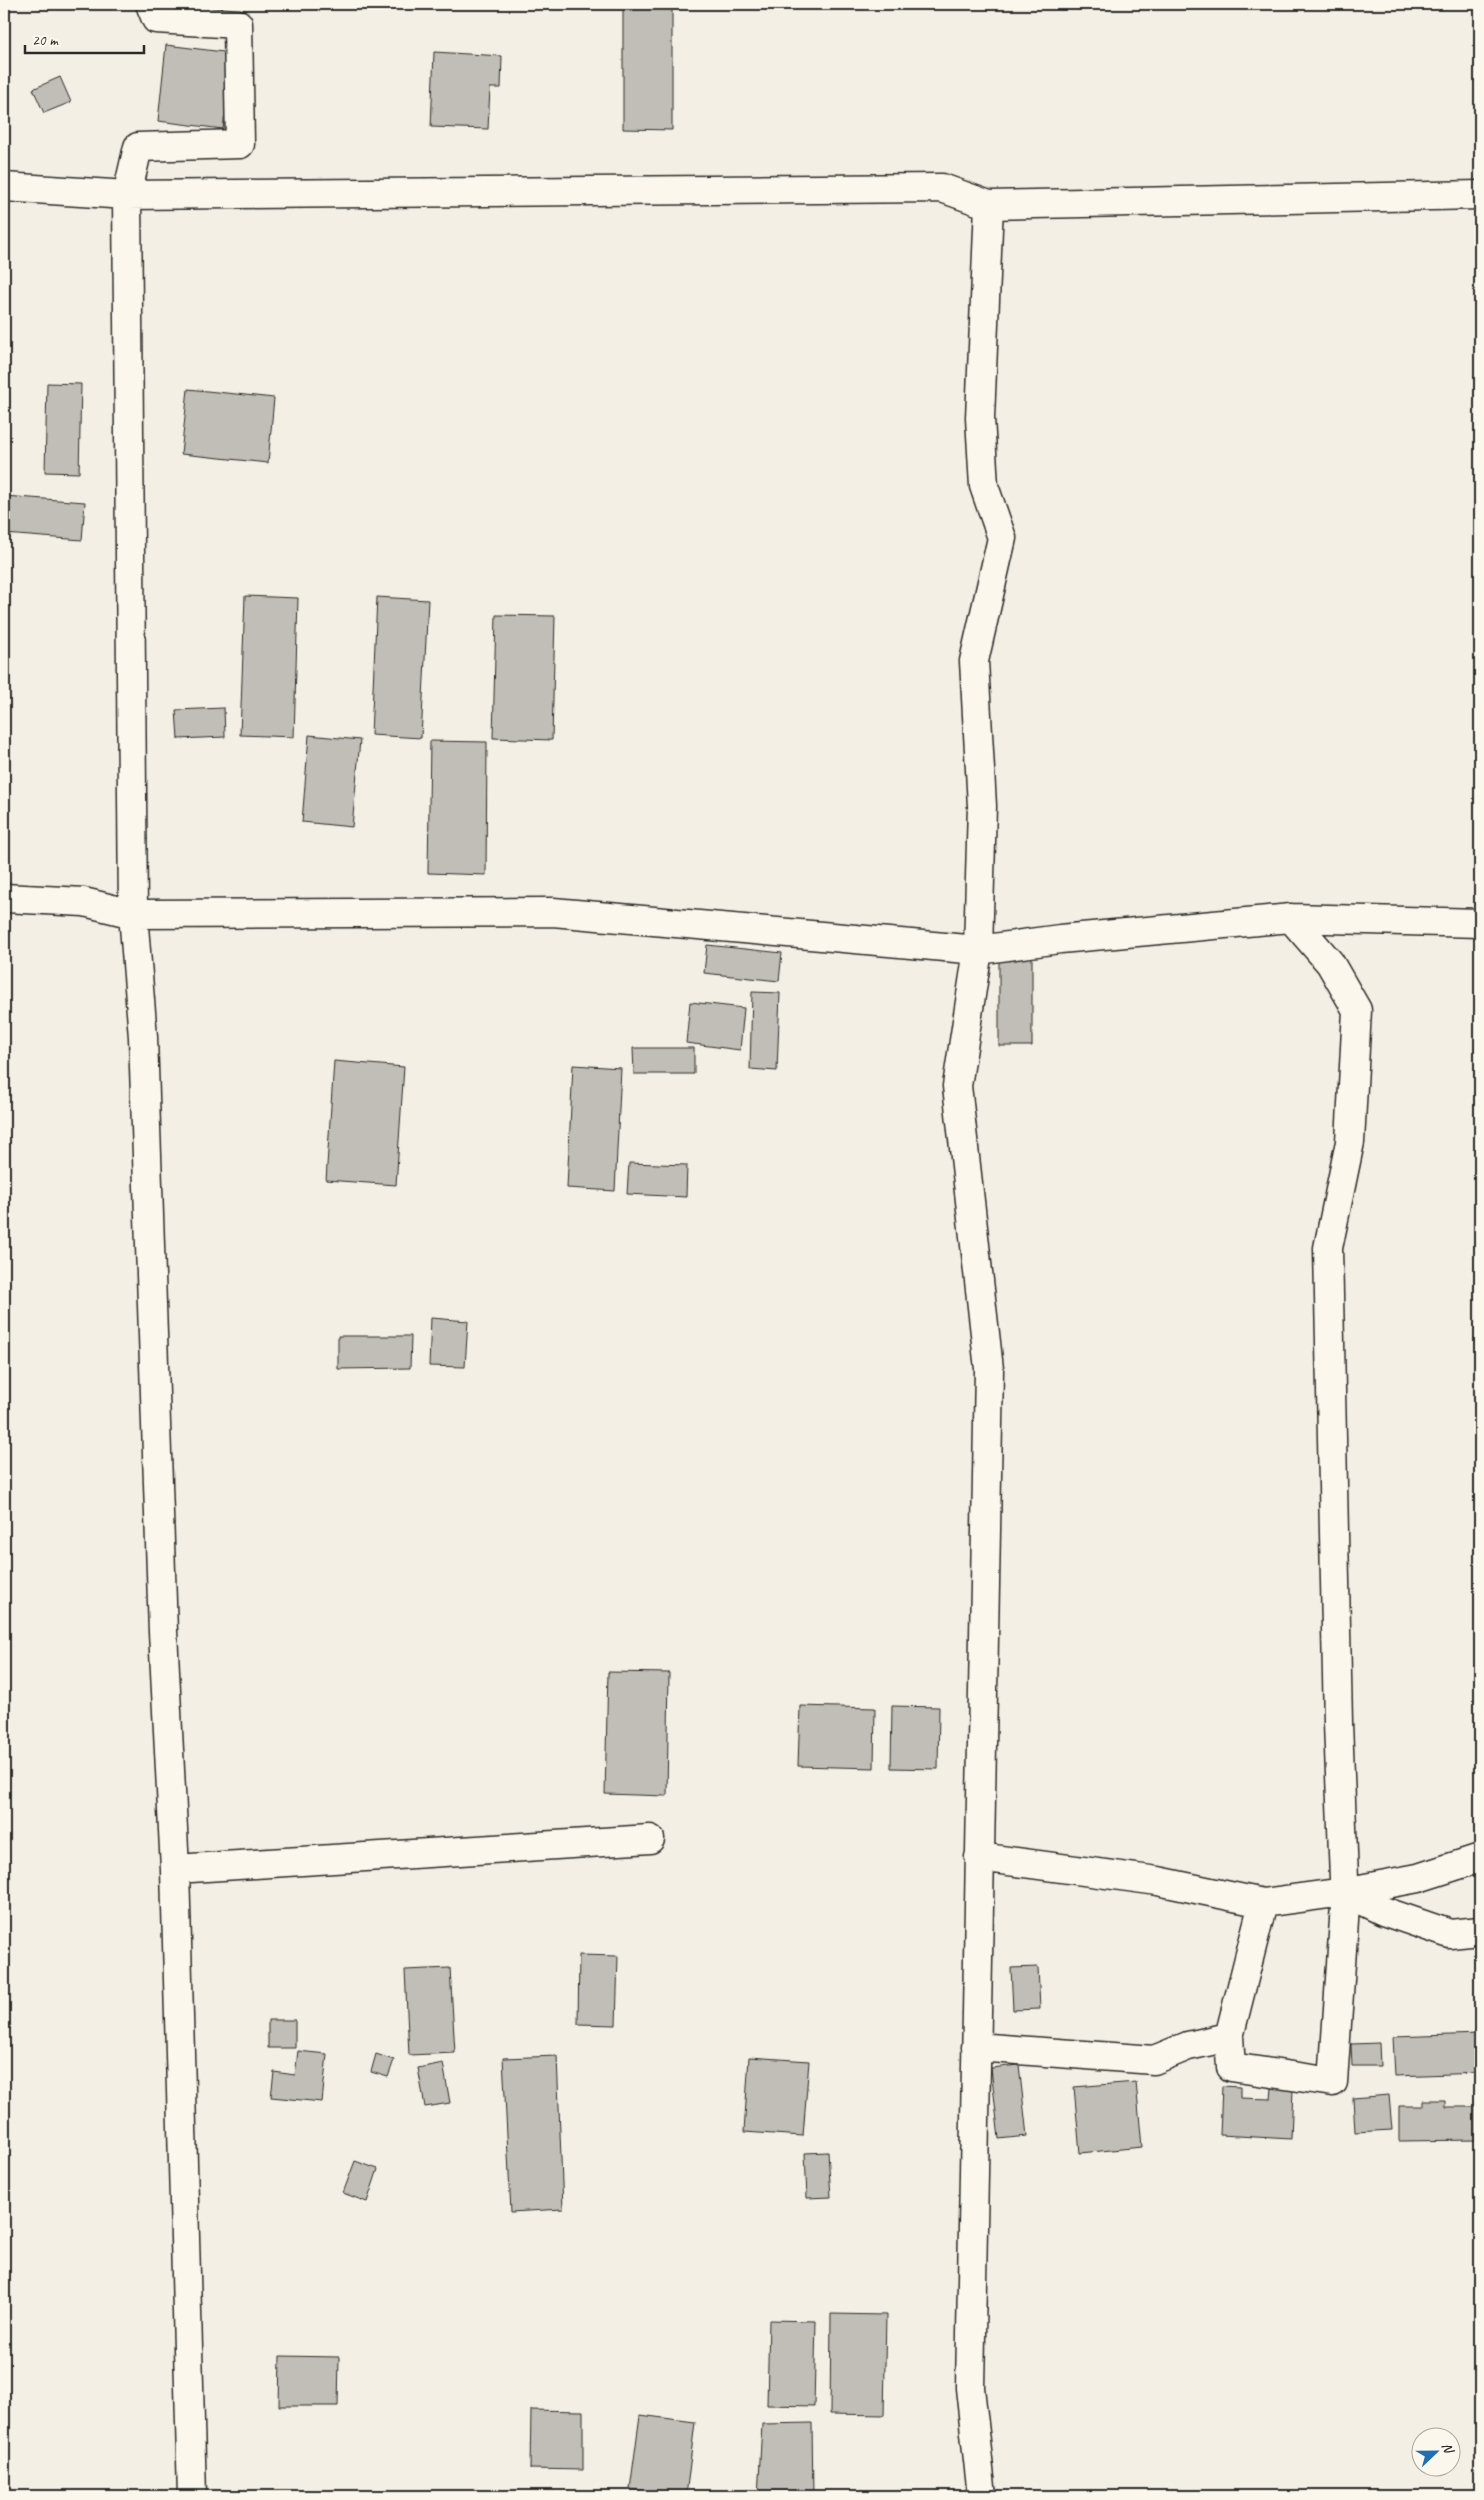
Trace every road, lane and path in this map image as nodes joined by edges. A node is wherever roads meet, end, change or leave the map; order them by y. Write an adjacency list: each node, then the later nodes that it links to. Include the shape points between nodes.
1 (150, 4): 3 (street, via 156,19 238,24 240,144 138,147)
2 (4, 188): 3 (street)
3 (127, 195): 5 (street, via 942,188); 7 (street)
4 (1480, 195): 5 (street)
5 (989, 205): 10 (street, via 980,418 984,486 1002,538 974,661 982,806)
6 (4, 898): 7 (street, via 84,902)
7 (133, 914): 10 (street, via 553,912); 14 (street, via 143,1037 162,1632)
8 (1291, 918): 9 (street); 10 (street, via 1060,938); 15 (street, via 1330,963 1357,1010 1350,1142 1328,1248)
9 (1480, 923)
10 (978, 950): 12 (street, via 957,1086 989,1369)
11 (650, 1839): 14 (street)
12 (980, 1857): 16 (street, via 1158,1881); 19 (street)
13 (1480, 1858): 15 (street, via 1418,1878)
14 (175, 1869): 20 (street)
15 (1344, 1892): 16 (street); 17 (street, via 1383,1911 1450,1934); 18 (street, via 1333,2082 1231,2066)
16 (1263, 1903): 18 (street)
17 (1480, 1931)
18 (1229, 2037): 19 (street, via 1188,2046 1154,2060)
19 (976, 2046): 21 (street, via 970,2388)
20 (192, 2496)
21 (982, 2496)

